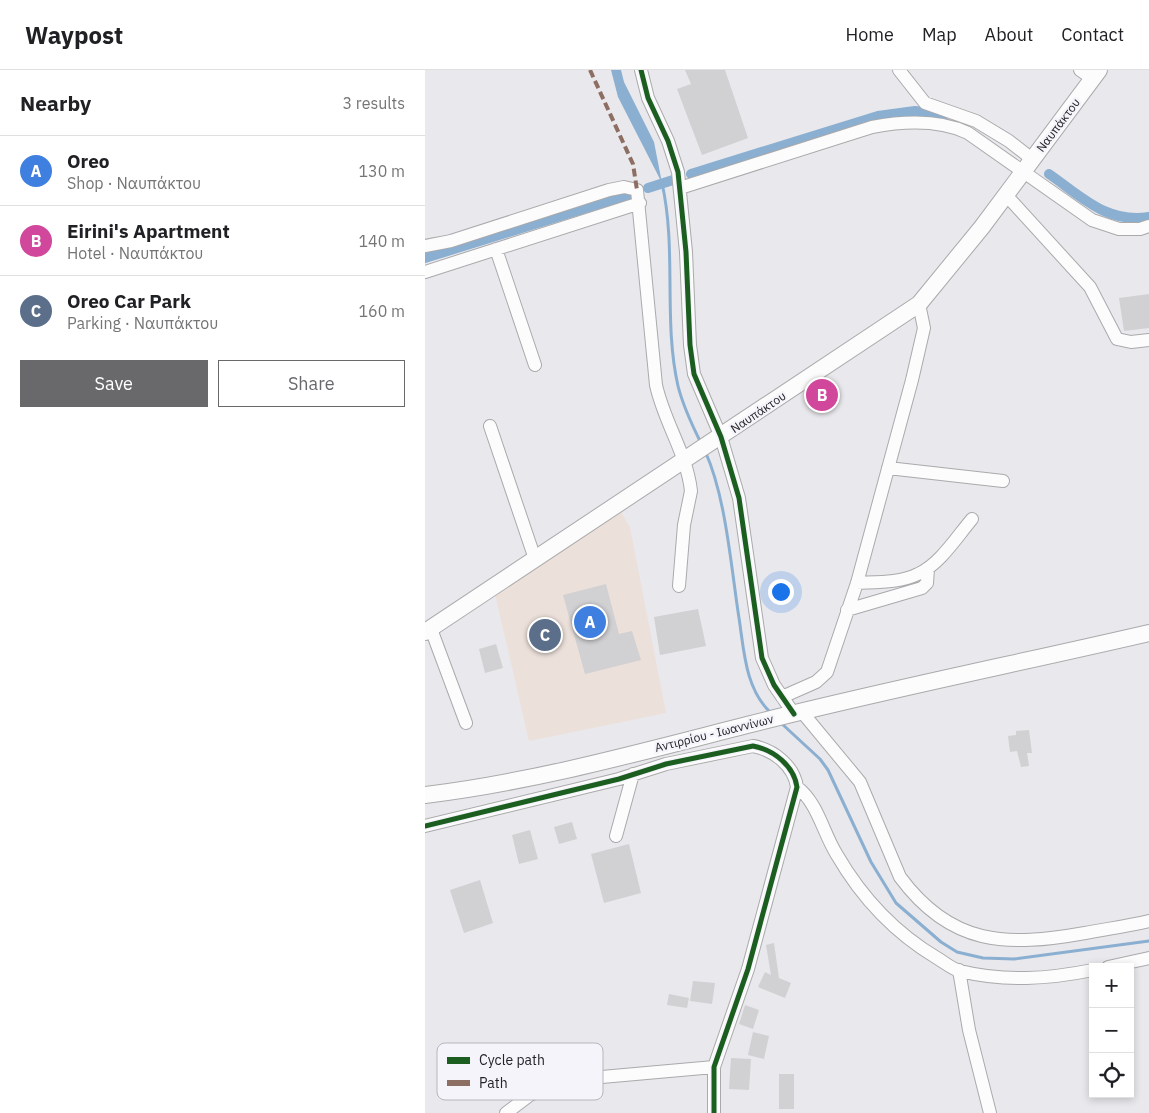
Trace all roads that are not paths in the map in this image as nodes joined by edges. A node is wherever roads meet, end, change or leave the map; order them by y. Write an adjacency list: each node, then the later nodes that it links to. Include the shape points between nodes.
1 (641, 70): 5 (street, via 648,98 675,158)
2 (899, 70): 4 (street, via 925,103 976,121 1009,141)
3 (1091, 73): 4 (main road, Ναυπάκτου)
4 (1028, 166): 5 (street, via 959,129 925,122 893,123); 6 (main road, Ναυπάκτου); 8 (street, via 1101,224 1130,230)
5 (680, 188): 16 (street, via 692,361)
6 (1006, 195): 12 (main road, Ναυπάκτου); 13 (street, via 1090,287 1117,339 1131,342)
7 (640, 203): 9 (street, via 635,189 609,190); 10 (street); 17 (street, via 656,385 660,404)
8 (1149, 226)
9 (425, 246)
10 (496, 249): 11 (street); 14 (street)
11 (425, 272)
12 (919, 304): 16 (main road, Ναυπάκτου); 18 (street, via 924,328)
13 (1149, 340)
14 (535, 365)
15 (490, 426): 21 (street)
16 (718, 439): 17 (main road, Ναυπάκτου); 28 (street, via 739,498 760,649)
17 (691, 457): 21 (main road, Ναυπάκτου); 24 (street, via 691,491 684,525)
18 (888, 468): 19 (street); 23 (street)
19 (1003, 481)
20 (972, 519): 22 (street)
21 (535, 559): 26 (main road, Ναυπάκτου)
22 (927, 569): 23 (street, via 902,579); 25 (street, via 927,583 921,588)
23 (857, 583): 25 (street)
24 (679, 586)
25 (847, 610): 28 (street, via 824,676 814,684)
26 (428, 630): 30 (street)
27 (1149, 633): 29 (main road, Αντιρρίου - Ιωαννίνων)
28 (782, 697): 29 (street)
29 (795, 714): 31 (main road, Αντιρρίου - Ιωαννίνων); 38 (street, via 860,782 900,877 935,913 963,930 990,939 1042,941)
30 (466, 723)
31 (752, 724): 32 (street); 35 (main road, Αντιρρίου - Ιωαννίνων, via 537,775)
32 (753, 746): 33 (street); 34 (street, via 789,766)
33 (633, 774): 36 (street); 37 (street)
34 (797, 787): 41 (street, via 811,800 836,855 865,898 896,929 925,951); 43 (street, via 748,969)
35 (425, 795)
36 (425, 826)
37 (616, 836)
38 (1149, 921)
39 (1149, 958): 40 (street)
40 (1126, 963)
41 (959, 970): 42 (street, via 1018,980); 48 (street, via 969,1030)
42 (1089, 971)
43 (714, 1067): 44 (street); 47 (street)
44 (603, 1077)
45 (524, 1100): 46 (street)
46 (506, 1113)
47 (714, 1113)
48 (990, 1113)

